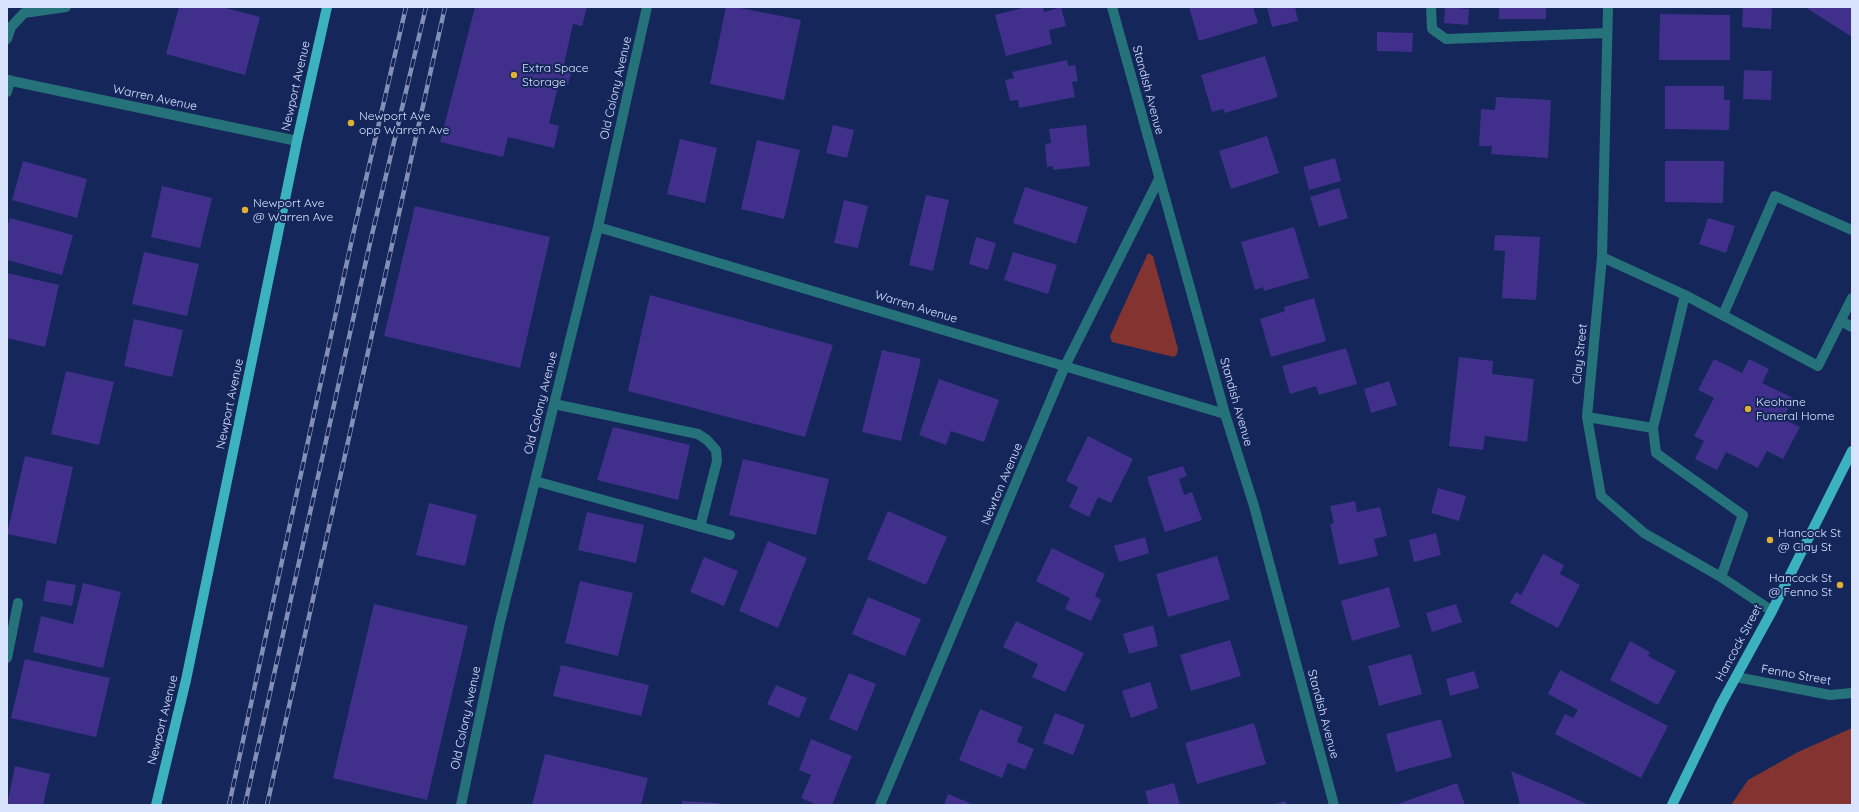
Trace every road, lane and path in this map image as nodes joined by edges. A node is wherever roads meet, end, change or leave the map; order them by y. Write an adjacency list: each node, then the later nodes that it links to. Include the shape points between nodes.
1 (66, 7): 8 (street, via 24,13 11,27)
2 (328, 7): 11 (main road, Newport Avenue)
3 (647, 7): 13 (street, Old Colony Avenue)
4 (1112, 7): 12 (street, Standish Avenue)
5 (1431, 7): 7 (street, via 1432,29 1446,39)
6 (1608, 7): 7 (street, Clay Street)
7 (1607, 33): 15 (street, Clay Street)
8 (7, 39)
9 (8, 80): 10 (street); 11 (street, Warren Avenue)
10 (7, 92)
11 (297, 141): 36 (main road, Newport Avenue, via 186,680)
12 (1159, 179): 21 (street, Newton Avenue); 23 (street, Standish Avenue)
13 (598, 227): 21 (street, Warren Avenue); 22 (street, Old Colony Avenue)
14 (1852, 230): 18 (street, via 1775,196)
15 (1602, 257): 16 (street); 24 (street, Clay Street)
16 (1685, 295): 18 (street); 25 (street)
17 (1852, 298): 19 (street)
18 (1723, 315): 19 (street, via 1818,366)
19 (1840, 321): 20 (street)
20 (1852, 327)
21 (1065, 366): 23 (street, Warren Avenue); 38 (street, Newton Avenue)
22 (554, 404): 27 (street, Old Colony Avenue); 28 (street, via 698,434 707,440 716,450 717,461)
23 (1225, 414): 39 (street, Standish Avenue, via 1254,506)
24 (1586, 417): 25 (street); 30 (street, Clay Street, via 1601,496 1644,533)
25 (1653, 428): 30 (street, via 1656,453 1743,515)
26 (1852, 451): 32 (main road, Hancock Street)
27 (535, 481): 28 (street); 37 (street, Old Colony Avenue, via 500,622)
28 (700, 527): 29 (street)
29 (730, 535)
30 (1721, 577): 32 (street, Clay Street)
31 (18, 603): 33 (street)
32 (1772, 611): 34 (main road, Hancock Street)
33 (7, 658)
34 (1736, 677): 35 (street, Fenno Street, via 1830,695); 40 (main road, Hancock Street)
35 (1852, 693)
36 (156, 805)
37 (461, 805)
38 (880, 805)
39 (1334, 805)
40 (1672, 805)

